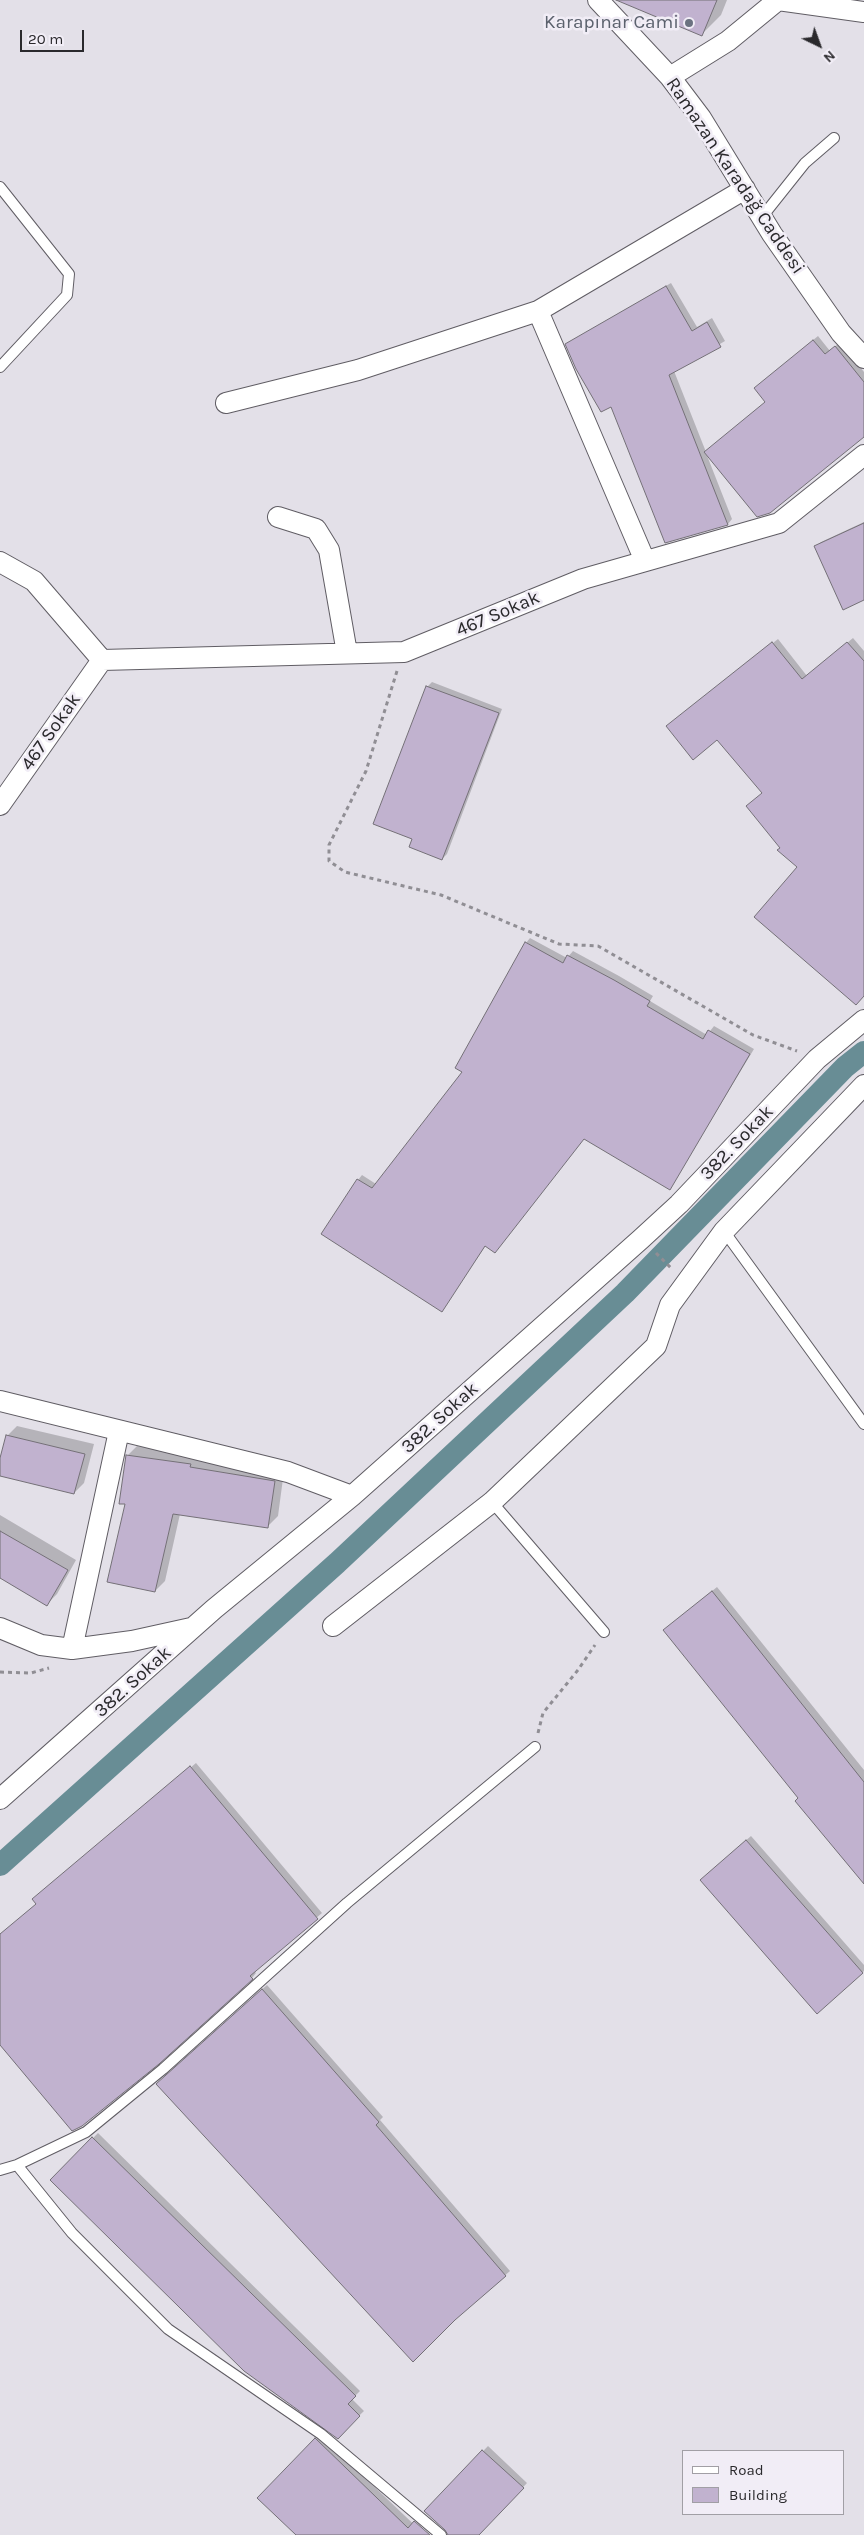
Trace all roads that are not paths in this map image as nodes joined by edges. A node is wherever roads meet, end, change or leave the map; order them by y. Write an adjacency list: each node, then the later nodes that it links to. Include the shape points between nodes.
1 (598, 0): 4 (street, Ramazan Karadağ Caddesi)
2 (778, 0): 3 (street); 4 (street, via 728,41)
3 (864, 12)
4 (670, 77): 7 (street, Ramazan Karadağ Caddesi, via 701,118)
5 (834, 138): 8 (lane, via 805,163)
6 (0, 187): 11 (lane, via 70,274 67,295)
7 (745, 189): 8 (street, Ramazan Karadağ Caddesi); 9 (street)
8 (762, 217): 10 (street, Ramazan Karadağ Caddesi, via 841,333)
9 (538, 311): 12 (street, via 358,370); 15 (street)
10 (864, 358)
11 (0, 367)
12 (226, 403)
13 (864, 456): 15 (street, 467 Sokak, via 779,523)
14 (278, 517): 17 (street, via 316,529 328,550)
15 (645, 561): 17 (street, 467 Sokak, via 583,579 404,652)
16 (0, 562): 18 (street, via 34,582)
17 (347, 653): 18 (street, 467 Sokak)
18 (102, 660): 19 (street, 467 Sokak)
19 (0, 805)
20 (864, 1020): 26 (street, 382. Sokak, via 817,1059 673,1210)
21 (864, 1085): 22 (street)
22 (724, 1231): 24 (lane); 27 (street, via 670,1305 656,1346)
23 (0, 1401): 25 (street)
24 (864, 1424)
25 (119, 1430): 26 (street, via 288,1472); 32 (street)
26 (352, 1496): 30 (street, 382. Sokak)
27 (492, 1502): 28 (street); 31 (lane)
28 (332, 1626)
29 (0, 1628): 32 (street, via 41,1646)
30 (193, 1628): 32 (street); 34 (street, 382. Sokak)
31 (604, 1632)
32 (72, 1649)
33 (535, 1747): 35 (lane, via 347,1902 163,2068 86,2132)
34 (0, 1799)
35 (17, 2165): 36 (lane); 37 (lane, via 72,2233 168,2329 321,2434)
36 (0, 2170)
37 (441, 2535)

